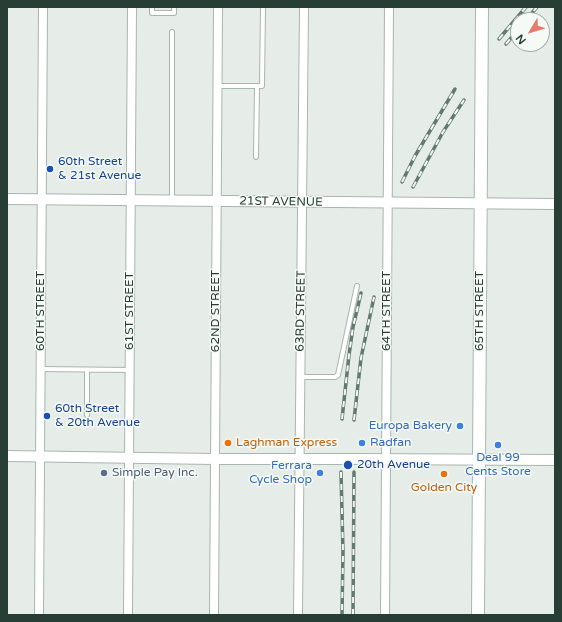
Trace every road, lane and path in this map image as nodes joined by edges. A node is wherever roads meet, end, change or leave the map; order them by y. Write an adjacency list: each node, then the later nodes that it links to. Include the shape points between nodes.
1 (43, 7): 15 (street, 60TH STREET)
2 (132, 7): 16 (street, 61ST STREET)
3 (152, 7): 4 (lane, via 152,12 174,13)
4 (174, 7)
5 (218, 7): 11 (street, 62ND STREET)
6 (263, 7): 12 (lane, via 262,86)
7 (304, 7): 19 (street, 63RD STREET)
8 (389, 7): 20 (street, 64TH STREET)
9 (482, 7): 21 (main road, 65TH STREET)
10 (172, 32): 17 (lane)
11 (218, 86): 12 (lane); 18 (street, 62ND STREET)
12 (257, 86): 13 (lane)
13 (256, 157)
14 (7, 199): 15 (street, 21ST AVENUE)
15 (42, 199): 16 (street, 21ST AVENUE); 24 (street, 60TH STREET)
16 (131, 200): 17 (street, 21ST AVENUE); 26 (street, 61ST STREET)
17 (172, 200): 18 (street, 21ST AVENUE)
18 (217, 201): 19 (street, 21ST AVENUE); 32 (street, 62ND STREET)
19 (302, 202): 20 (street, 21ST AVENUE); 27 (street, 63RD STREET)
20 (388, 202): 21 (street, 21ST AVENUE); 34 (street, 64TH STREET)
21 (480, 204): 22 (street, 21ST AVENUE); 35 (main road, 65TH STREET)
22 (555, 204)
23 (357, 286): 27 (lane, via 339,373 335,377)
24 (41, 369): 25 (lane); 30 (street, 60TH STREET)
25 (87, 370): 26 (lane); 28 (lane)
26 (130, 370): 31 (street, 61ST STREET)
27 (300, 377): 33 (street, 63RD STREET)
28 (87, 415)
29 (7, 456): 30 (street)
30 (40, 457): 31 (street); 37 (street, 60TH STREET)
31 (129, 457): 32 (street); 38 (street, 61ST STREET)
32 (215, 459): 33 (street); 39 (street, 62ND STREET)
33 (300, 459): 34 (street, bridge); 40 (street, 63RD STREET)
34 (386, 459): 35 (street); 41 (street, 64TH STREET)
35 (479, 460): 36 (street); 42 (main road, 65TH STREET)
36 (555, 460)
37 (39, 615)
38 (128, 615)
39 (214, 615)
40 (298, 615)
41 (385, 615)
42 (478, 615)

